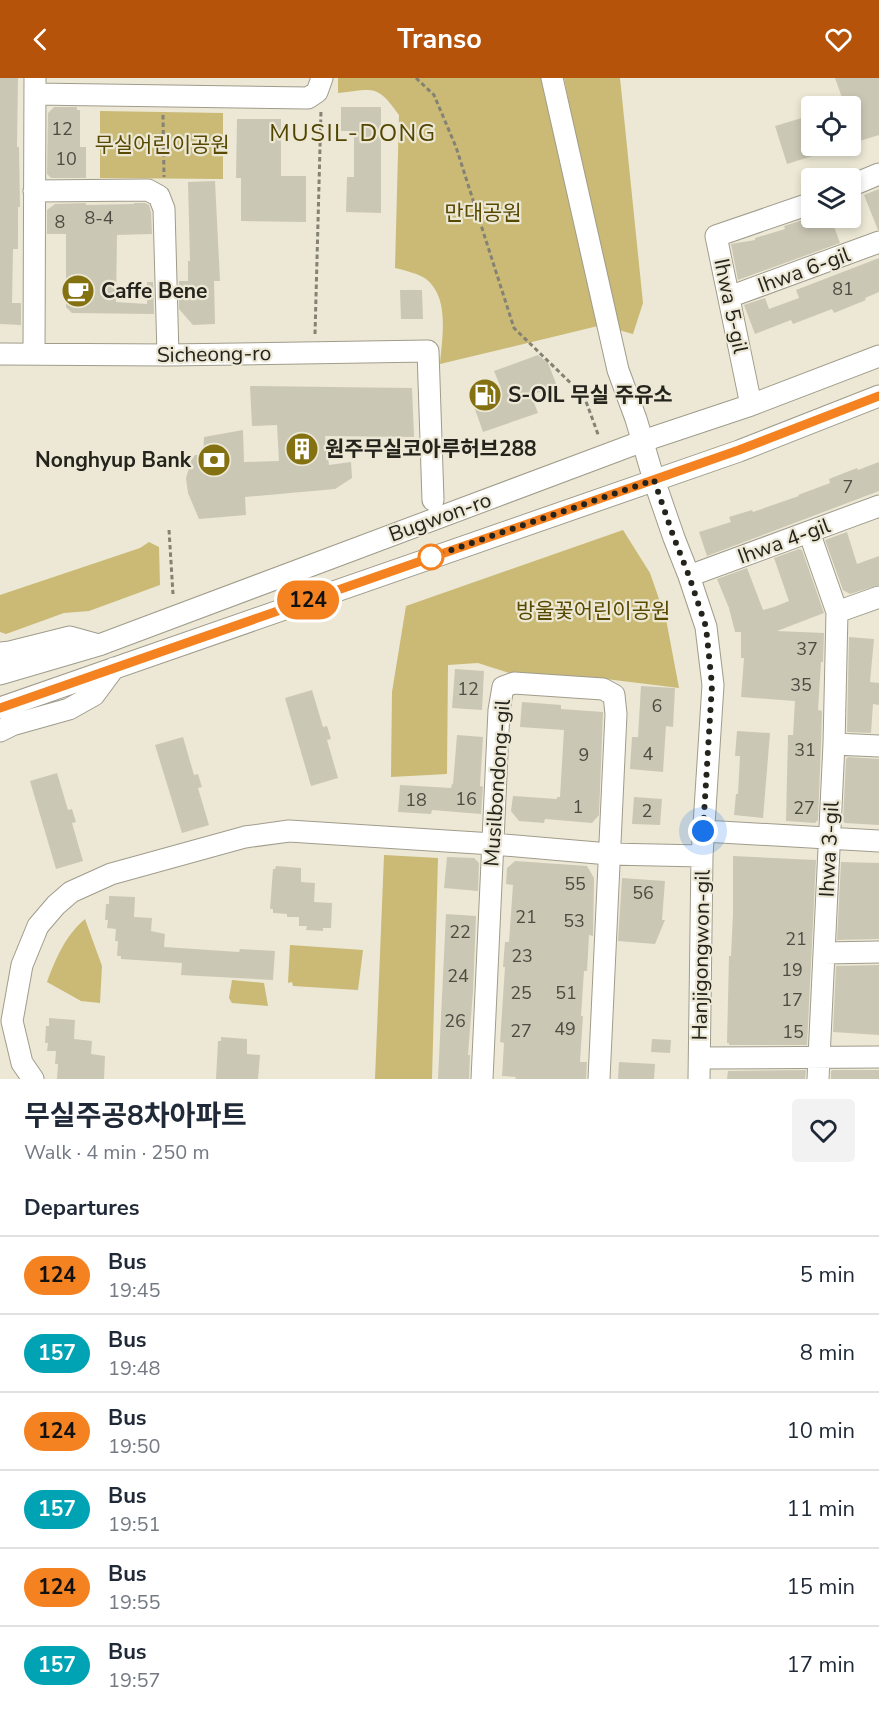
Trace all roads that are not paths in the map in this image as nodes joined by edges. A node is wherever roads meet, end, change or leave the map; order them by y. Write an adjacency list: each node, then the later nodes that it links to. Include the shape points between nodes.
1 (552, 78): 16 (street, Hanjigongwon-gil, via 618,370)
2 (322, 79): 3 (street, via 317,92 308,98 162,96)
3 (35, 86): 6 (street)
4 (879, 174): 5 (street)
5 (861, 181)
6 (34, 191): 11 (street); 12 (street, via 148,190 159,196 164,209)
7 (801, 207): 9 (street, Ihwa 5-gil, via 716,236)
8 (879, 242): 9 (street, Ihwa 6-gil)
9 (729, 297): 15 (street, Ihwa 5-gil)
10 (0, 354): 11 (street, Sicheong-ro)
11 (34, 354): 12 (street, Sicheong-ro)
12 (168, 355): 18 (street, Sicheong-ro, via 428,351)
13 (879, 356): 15 (street, Bugwon-ro)
14 (879, 396): 17 (street, Bugwon-ro)
15 (751, 405): 16 (street, Bugwon-ro)
16 (643, 441): 17 (street, Hanjigongwon-gil); 24 (street, Bugwon-ro)
17 (654, 480): 21 (street, Hanjigongwon-gil); 26 (street, Bugwon-ro)
18 (433, 500)
19 (879, 506): 20 (street, Ihwa 4-gil)
20 (809, 532): 21 (street, Ihwa 4-gil); 23 (street, Ihwa 3-gil)
21 (689, 576): 32 (street, Hanjigongwon-gil, via 706,627 712,685)
22 (879, 597): 23 (street)
23 (837, 612): 30 (street, Ihwa 3-gil)
24 (99, 645): 25 (street, via 70,637); 27 (street, Bugwon-ro)
25 (0, 652)
26 (114, 668): 28 (street, Bugwon-ro); 29 (street, via 94,695 69,708)
27 (0, 674)
28 (0, 708)
29 (0, 730)
30 (834, 744): 31 (street); 33 (street, Ihwa 3-gil)
31 (879, 746)
32 (703, 831): 33 (street); 37 (street, Hanjigongwon-gil)
33 (830, 839): 34 (street); 39 (street, Ihwa 3-gil)
34 (879, 841)
35 (493, 844): 36 (street); 36 (street, Musilbondong-gil, via 503,687 514,683 603,689 614,695 616,714); 43 (street, via 289,831 245,837 111,874 71,892 38,926 22,964 12,1021 22,1063); 44 (street, Musilbondong-gil)
36 (609, 854): 37 (street); 45 (street, Musilbondong-gil)
37 (702, 856): 42 (street, Hanjigongwon-gil)
38 (879, 952): 39 (street)
39 (824, 953): 41 (street, Ihwa 3-gil)
40 (879, 1057): 41 (street)
41 (819, 1058): 42 (street); 46 (street, Ihwa 3-gil)
42 (699, 1069)
43 (33, 1079)
44 (482, 1079)
45 (600, 1079)
46 (818, 1079)

